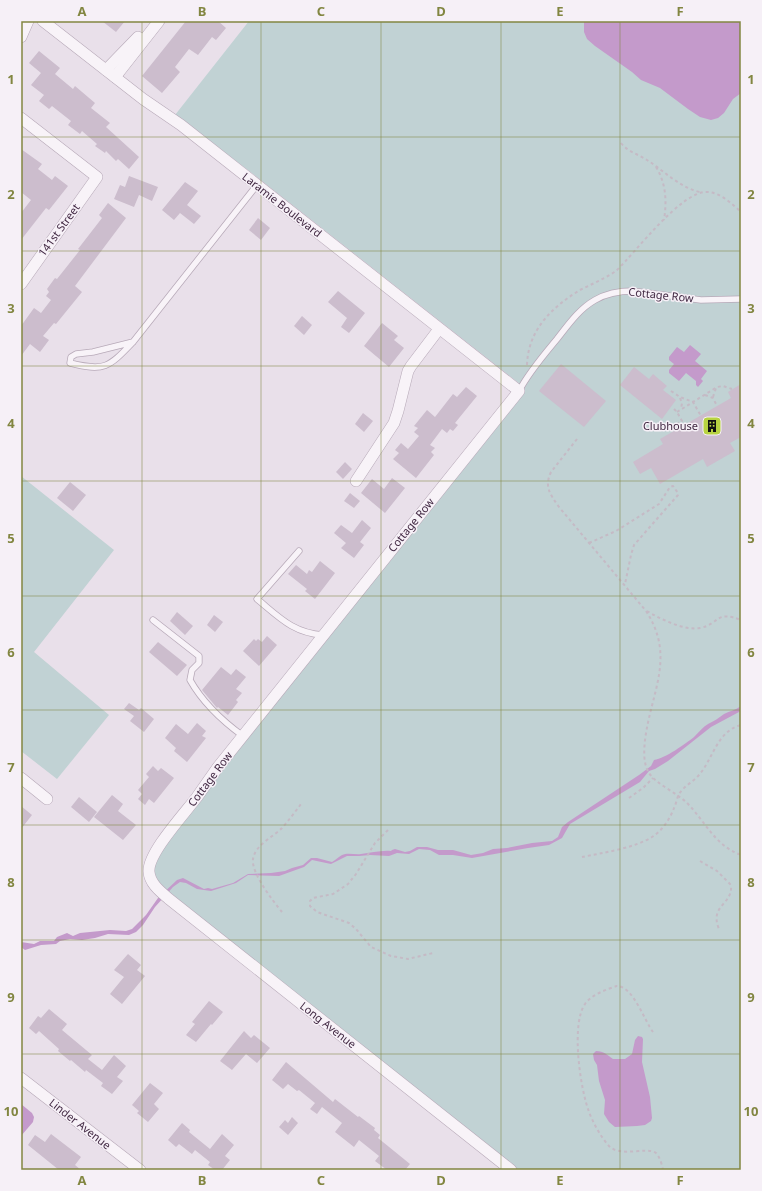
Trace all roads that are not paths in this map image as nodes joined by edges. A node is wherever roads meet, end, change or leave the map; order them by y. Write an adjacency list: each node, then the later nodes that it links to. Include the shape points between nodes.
1 (28, 21): 5 (street)
2 (43, 21): 6 (street, Laramie Boulevard)
3 (151, 21): 6 (street)
4 (159, 21): 7 (street)
5 (21, 37)
6 (106, 70): 7 (street, Laramie Boulevard)
7 (115, 77): 9 (street, Laramie Boulevard)
8 (21, 118): 10 (street, 141st Street, via 97,177)
9 (257, 185): 12 (street, Laramie Boulevard); 13 (lane)
10 (21, 284)
11 (741, 299): 14 (lane, Cottage Row, via 701,300 633,291 605,295 577,315 526,376)
12 (439, 329): 14 (street, Laramie Boulevard); 15 (street, via 408,371 394,423)
13 (133, 342): 13 (lane, via 106,366 89,368 70,364 71,357 76,354)
14 (518, 391): 18 (street, Cottage Row)
15 (356, 480)
16 (299, 551): 18 (lane, via 257,599 299,630)
17 (153, 620): 19 (lane, via 199,656 199,663 192,670 190,680 199,696 212,710)
18 (323, 635): 19 (street, Cottage Row)
19 (243, 736): 22 (street, Cottage Row, via 161,843 151,860)
20 (21, 778): 21 (street)
21 (47, 799)
22 (149, 876): 25 (street, Long Avenue, via 157,889 169,899)
23 (21, 1078): 24 (street, Linder Avenue)
24 (140, 1170)
25 (510, 1170)

